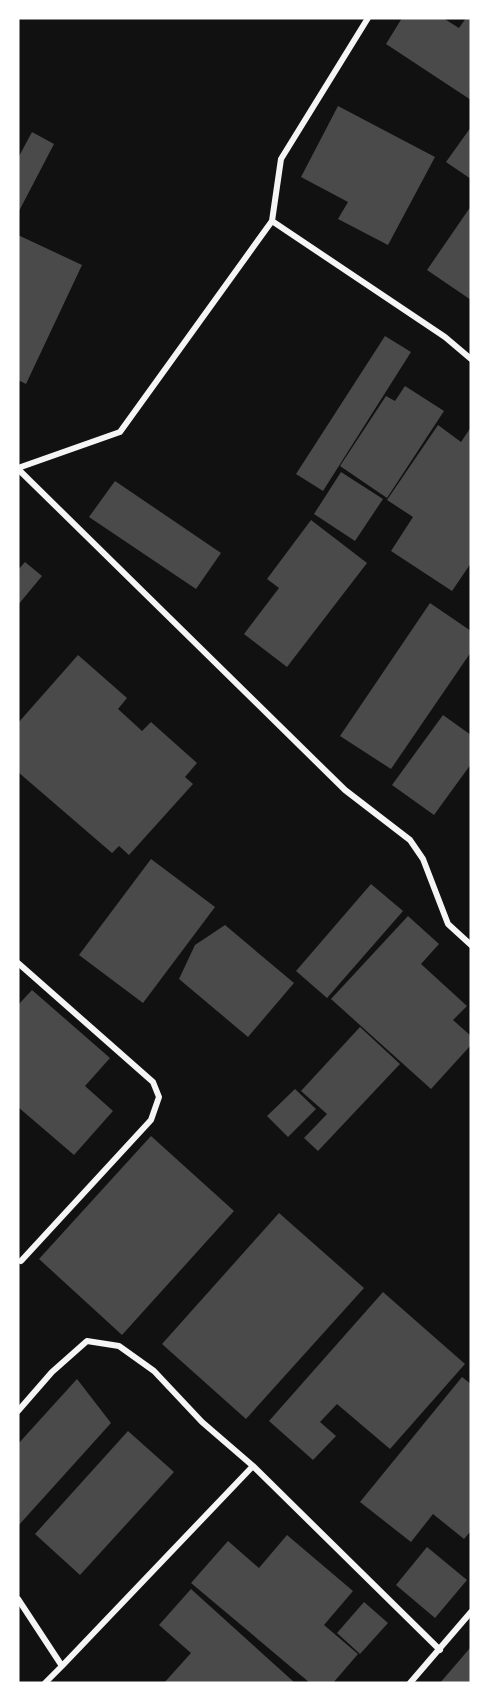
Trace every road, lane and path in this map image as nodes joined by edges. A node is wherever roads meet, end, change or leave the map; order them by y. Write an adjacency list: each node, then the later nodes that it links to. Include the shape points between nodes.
1 (368, 18): 2 (street, via 281,159)
2 (272, 222): 3 (street, via 445,337); 4 (street, via 120,432)
3 (471, 359)
4 (18, 468): 5 (street, via 345,790 410,840 423,860 448,924)
5 (471, 945)
6 (18, 963): 7 (street, via 153,1082 159,1096 151,1120)
7 (21, 1261)
8 (18, 1411): 9 (street, via 52,1372 87,1341 119,1346 154,1371 202,1422)
9 (253, 1466): 12 (street); 13 (street)
10 (18, 1599): 13 (street)
11 (471, 1612): 12 (street)
12 (440, 1650): 15 (street)
13 (62, 1666): 14 (street)
14 (45, 1683)
15 (410, 1683)

